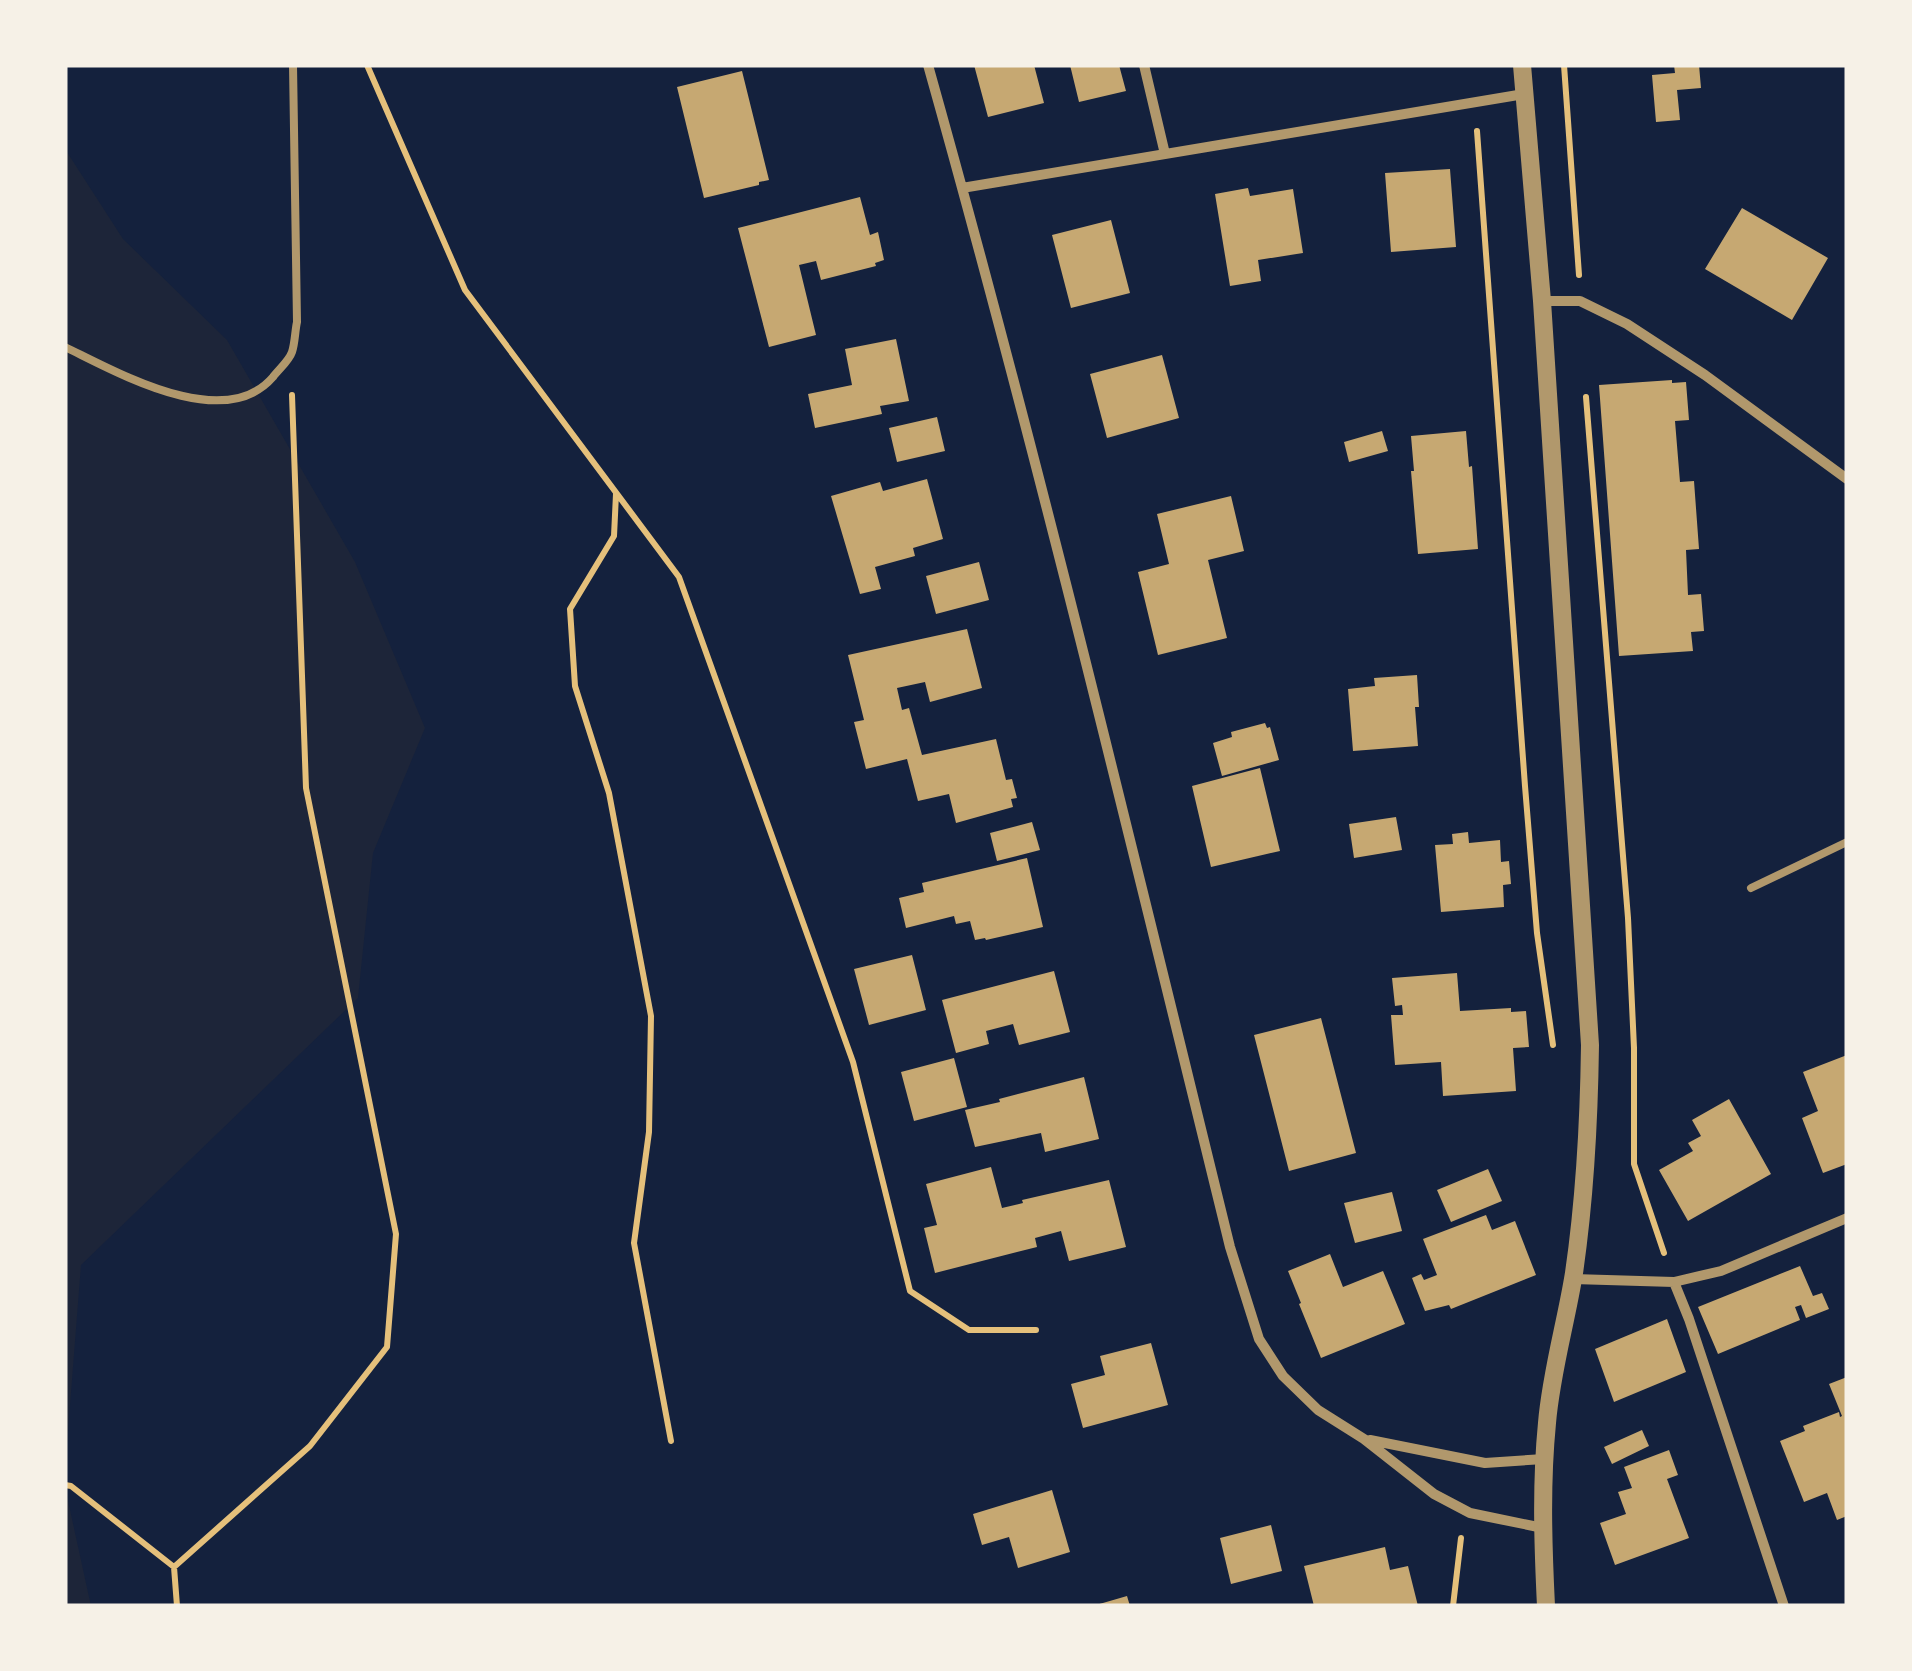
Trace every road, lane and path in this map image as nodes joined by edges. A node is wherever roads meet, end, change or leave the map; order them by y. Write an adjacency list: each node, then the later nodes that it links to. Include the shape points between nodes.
1 (293, 65): 14 (lane, via 297,322)
2 (367, 65): 17 (path, via 466,290)
3 (928, 65): 10 (street)
4 (1144, 65): 9 (street)
5 (1522, 65): 7 (street)
6 (1564, 65): 12 (path)
7 (1524, 94): 8 (street); 11 (street)
8 (1475, 102): 9 (street); 20 (path, via 1537,933)
9 (1165, 154): 10 (street)
10 (962, 188): 25 (street, via 1246,1300 1283,1376 1318,1410)
11 (1542, 301): 12 (street); 22 (street, via 1590,1045 1587,1159)
12 (1580, 301): 16 (street, via 1705,375)
13 (65, 347): 14 (lane, via 159,390 227,400 264,388)
14 (291, 356): 31 (path, via 306,788 396,1234 387,1347 310,1446)
15 (1586, 392): 23 (path, via 1628,918 1634,1164)
16 (1847, 479)
17 (616, 493): 24 (path, via 680,577 853,1062 910,1292 969,1330); 26 (path, via 614,536 570,609 576,686 609,793 651,1016 649,1132 634,1243)
18 (1847, 842): 19 (lane)
19 (1752, 888)
20 (1553, 1046)
21 (1847, 1218): 23 (street, via 1721,1270)
22 (1573, 1278): 23 (street); 27 (street)
23 (1674, 1282): 35 (street)
24 (1036, 1330)
25 (1364, 1439): 27 (street, via 1485,1463); 29 (street, via 1434,1494 1470,1513)
26 (671, 1440)
27 (1544, 1459): 29 (street)
28 (65, 1485): 31 (path)
29 (1542, 1528): 34 (street)
30 (1461, 1536): 33 (path)
31 (174, 1566): 32 (path)
32 (177, 1606)
33 (1453, 1606)
34 (1546, 1606)
35 (1784, 1606)

